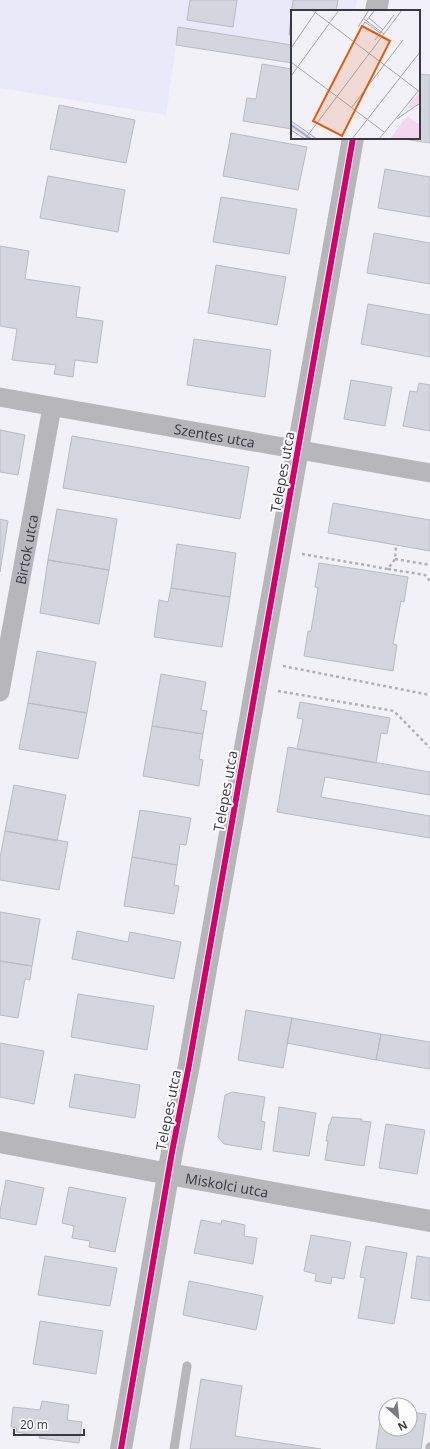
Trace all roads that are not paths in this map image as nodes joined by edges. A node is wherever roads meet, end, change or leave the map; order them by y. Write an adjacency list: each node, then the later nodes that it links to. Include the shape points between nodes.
1 (378, 0): 2 (street)
2 (376, 10)
3 (353, 139): 6 (street, Telepes utca)
4 (0, 397): 5 (street, Szentes utca)
5 (52, 407): 6 (street, Szentes utca); 8 (street, Birtok utca)
6 (298, 450): 7 (street, Szentes utca); 10 (street, Telepes utca)
7 (430, 474)
8 (0, 692)
9 (0, 1142): 10 (street, Miskolci utca)
10 (169, 1174): 11 (street, Miskolci utca); 13 (street, Telepes utca)
11 (430, 1220)
12 (187, 1366): 14 (lane)
13 (121, 1449)
14 (174, 1449)

